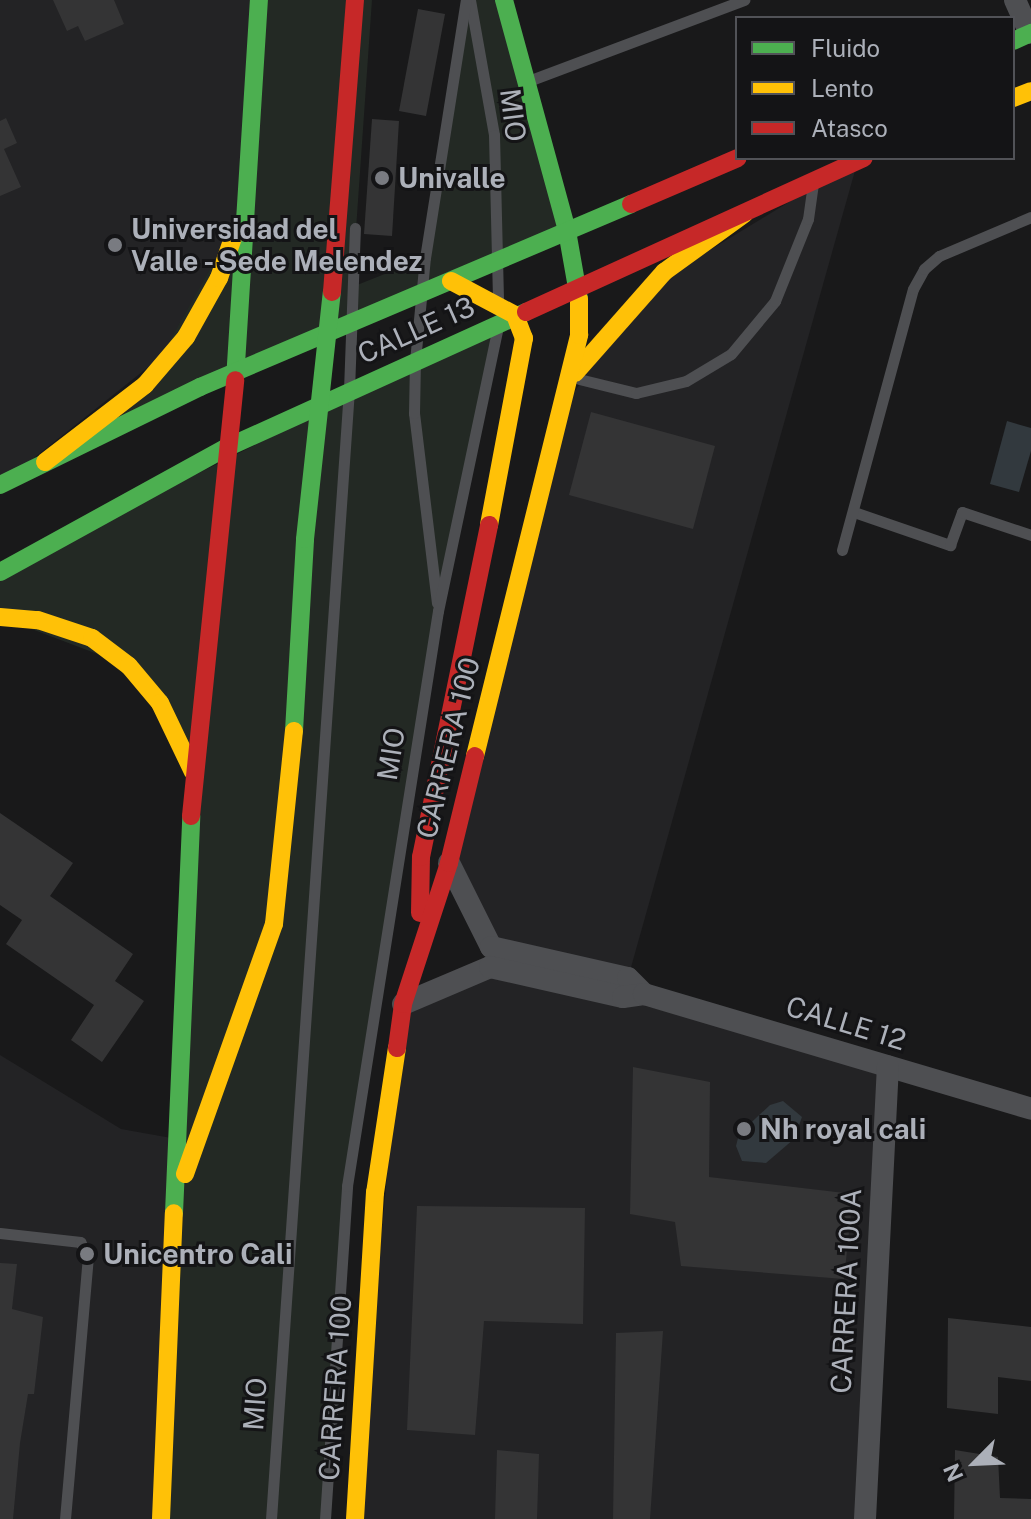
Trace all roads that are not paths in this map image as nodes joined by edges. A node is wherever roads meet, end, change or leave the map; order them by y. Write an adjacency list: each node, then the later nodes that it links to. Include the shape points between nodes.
1 (259, 0): 9 (main road)
2 (355, 0): 23 (main road)
3 (468, 0): 17 (lane, MIO, via 494,135); 20 (lane, MIO)
4 (504, 0): 8 (main road, CARRERA 100)
5 (744, 0): 8 (lane)
6 (1015, 0): 7 (street)
7 (1030, 33)
8 (523, 82): 16 (main road, CARRERA 100)
9 (251, 143): 25 (main road); 30 (main road, via 242,212 186,337 145,385)
10 (735, 159): 16 (main road, CALLE 13)
11 (859, 160): 12 (main road, CALLE 13)
12 (814, 180): 14 (main road, CALLE 13); 26 (lane, via 808,219 775,301 731,354 686,381 636,393)
13 (356, 214): 22 (lane, MIO)
14 (744, 214): 19 (main road, CALLE 13); 26 (main road, via 655,281)
15 (1031, 217): 32 (lane, via 939,256 924,269 913,289)
16 (567, 231): 17 (main road, CALLE 13); 19 (main road, CARRERA 100)
17 (500, 260): 18 (main road, CALLE 13); 21 (lane, MIO)
18 (451, 281): 20 (main road, CALLE 13); 21 (main road)
19 (579, 286): 21 (main road, CALLE 13); 26 (main road, CARRERA 100)
20 (422, 293): 22 (main road, CALLE 13); 24 (lane, MIO)
21 (504, 315): 24 (main road, CALLE 13); 36 (lane, MIO); 40 (main road, via 524,338 523,362 421,857)
22 (350, 324): 23 (main road, CALLE 13); 27 (lane, MIO)
23 (328, 332): 25 (main road, CALLE 13); 28 (main road)
24 (415, 361): 27 (main road, CALLE 13); 36 (lane, MIO, via 414,413)
25 (236, 373): 29 (main road); 30 (main road, CALLE 13)
26 (572, 378): 39 (main road, CARRERA 100)
27 (349, 390): 28 (main road, CALLE 13); 49 (lane, MIO)
28 (319, 404): 29 (main road, CALLE 13); 45 (main road, via 305,539 288,824 274,924 248,1009)
29 (226, 448): 35 (main road, CALLE 13); 38 (main road)
30 (45, 462): 31 (main road, CALLE 13)
31 (0, 485)
32 (854, 512): 33 (lane, via 950,545 962,512); 34 (lane)
33 (1031, 535)
34 (842, 550)
35 (0, 572)
36 (438, 611): 50 (lane, MIO, via 347,1186)
37 (0, 617): 38 (main road, via 38,620 92,638 129,666 160,703)
38 (193, 772): 45 (main road)
39 (449, 863): 40 (main road, CARRERA 100); 41 (street, CALLE 12, via 491,947 628,978)
40 (420, 943): 42 (main road, CARRERA 100)
41 (644, 994): 42 (street, CALLE 12, via 623,997 490,967); 43 (street, CALLE 12)
42 (403, 1004): 51 (main road, CARRERA 100, via 375,1193)
43 (888, 1067): 44 (street, CALLE 12); 52 (street, CARRERA 100A)
44 (1031, 1109)
45 (174, 1201): 48 (main road)
46 (0, 1233): 47 (lane, via 80,1242 88,1256)
47 (65, 1519)
48 (161, 1519)
49 (271, 1519)
50 (325, 1519)
51 (355, 1519)
52 (865, 1519)

